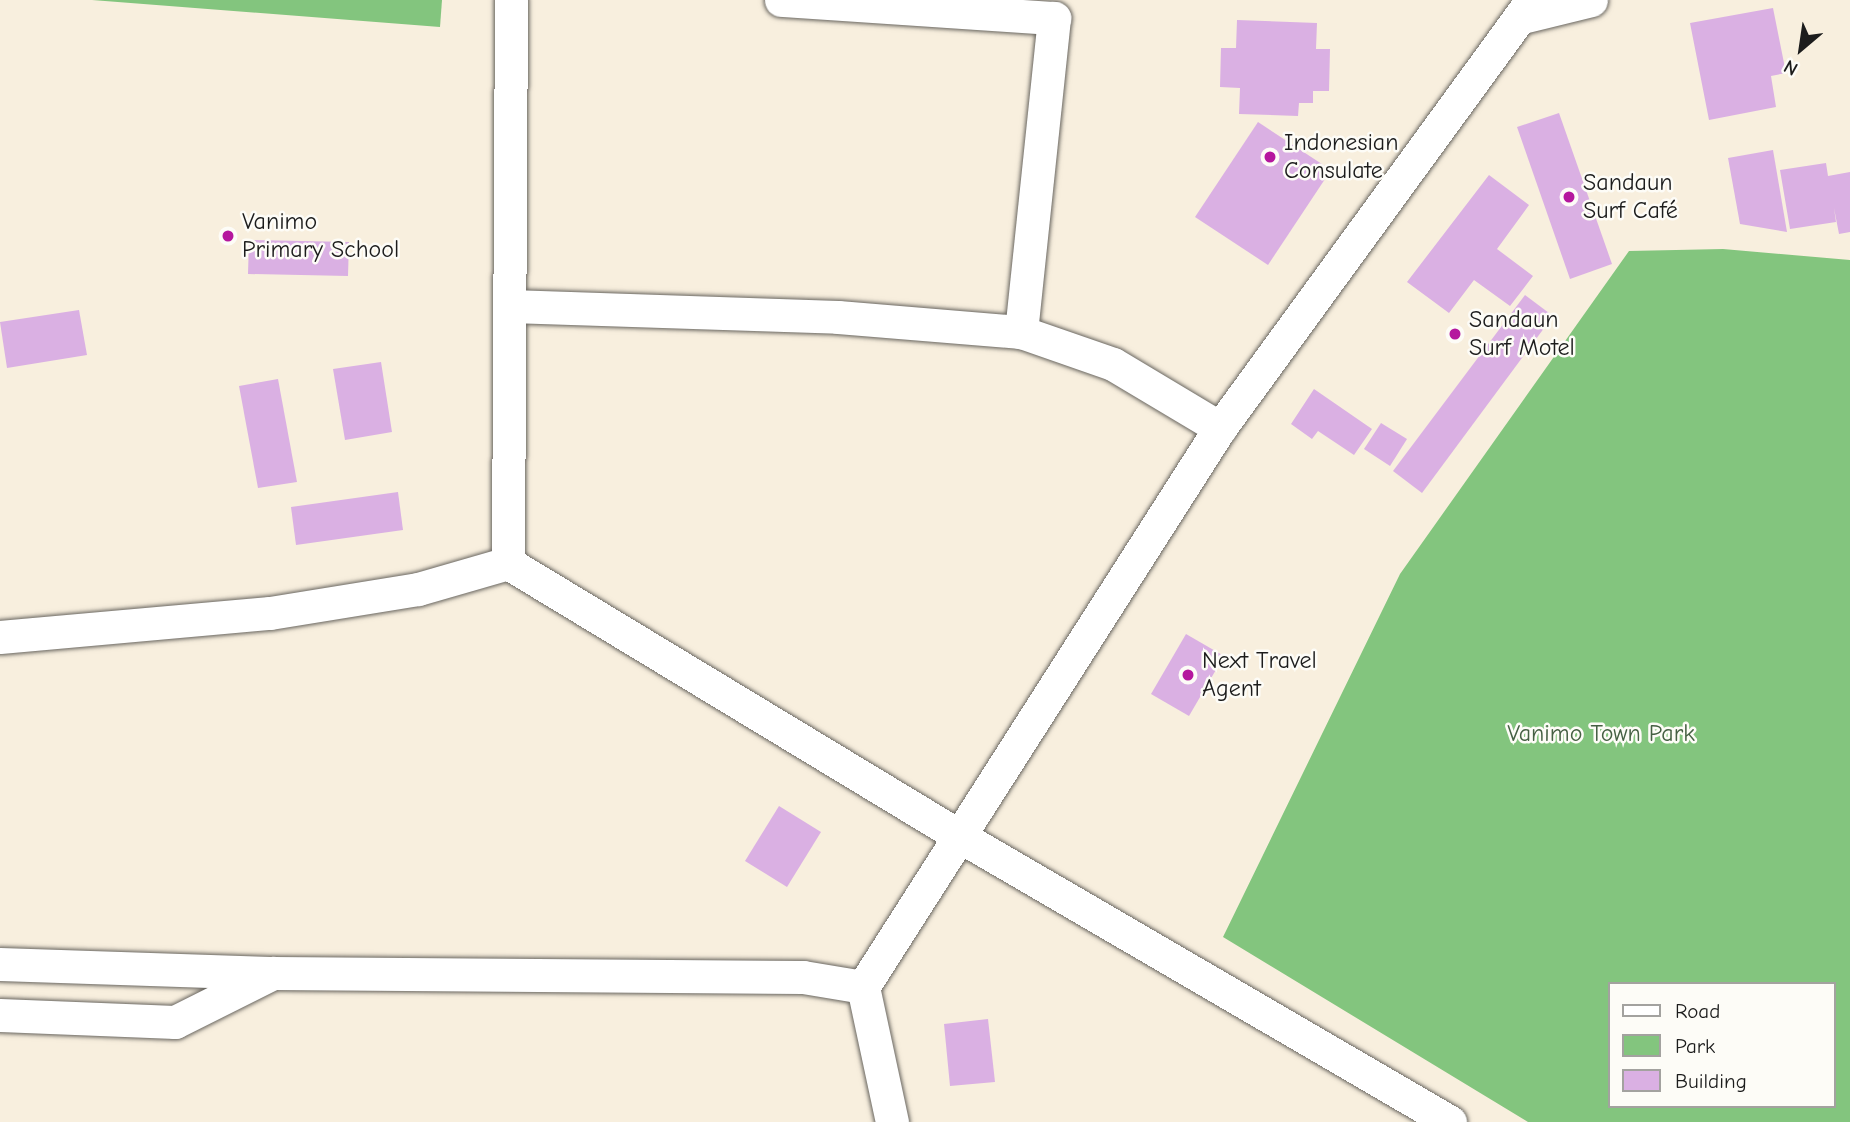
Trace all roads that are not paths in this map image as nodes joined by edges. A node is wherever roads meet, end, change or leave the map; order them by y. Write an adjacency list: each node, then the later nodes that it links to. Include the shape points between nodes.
1 (511, 0): 5 (street)
2 (781, 0): 6 (street, via 1054,18)
3 (1591, 0): 4 (street)
4 (1527, 9): 7 (street)
5 (510, 306): 6 (street, via 838,317); 8 (street)
6 (1021, 332): 7 (street, via 1113,364)
7 (1220, 428): 10 (street)
8 (508, 563): 9 (street, via 418,589 270,613); 10 (street)
9 (0, 637)
10 (961, 837): 13 (street); 16 (street)
11 (0, 964): 12 (street)
12 (272, 974): 13 (street, via 803,977); 14 (street, via 175,1022)
13 (863, 986): 15 (street)
14 (0, 1014)
15 (892, 1122)
16 (1450, 1122)

